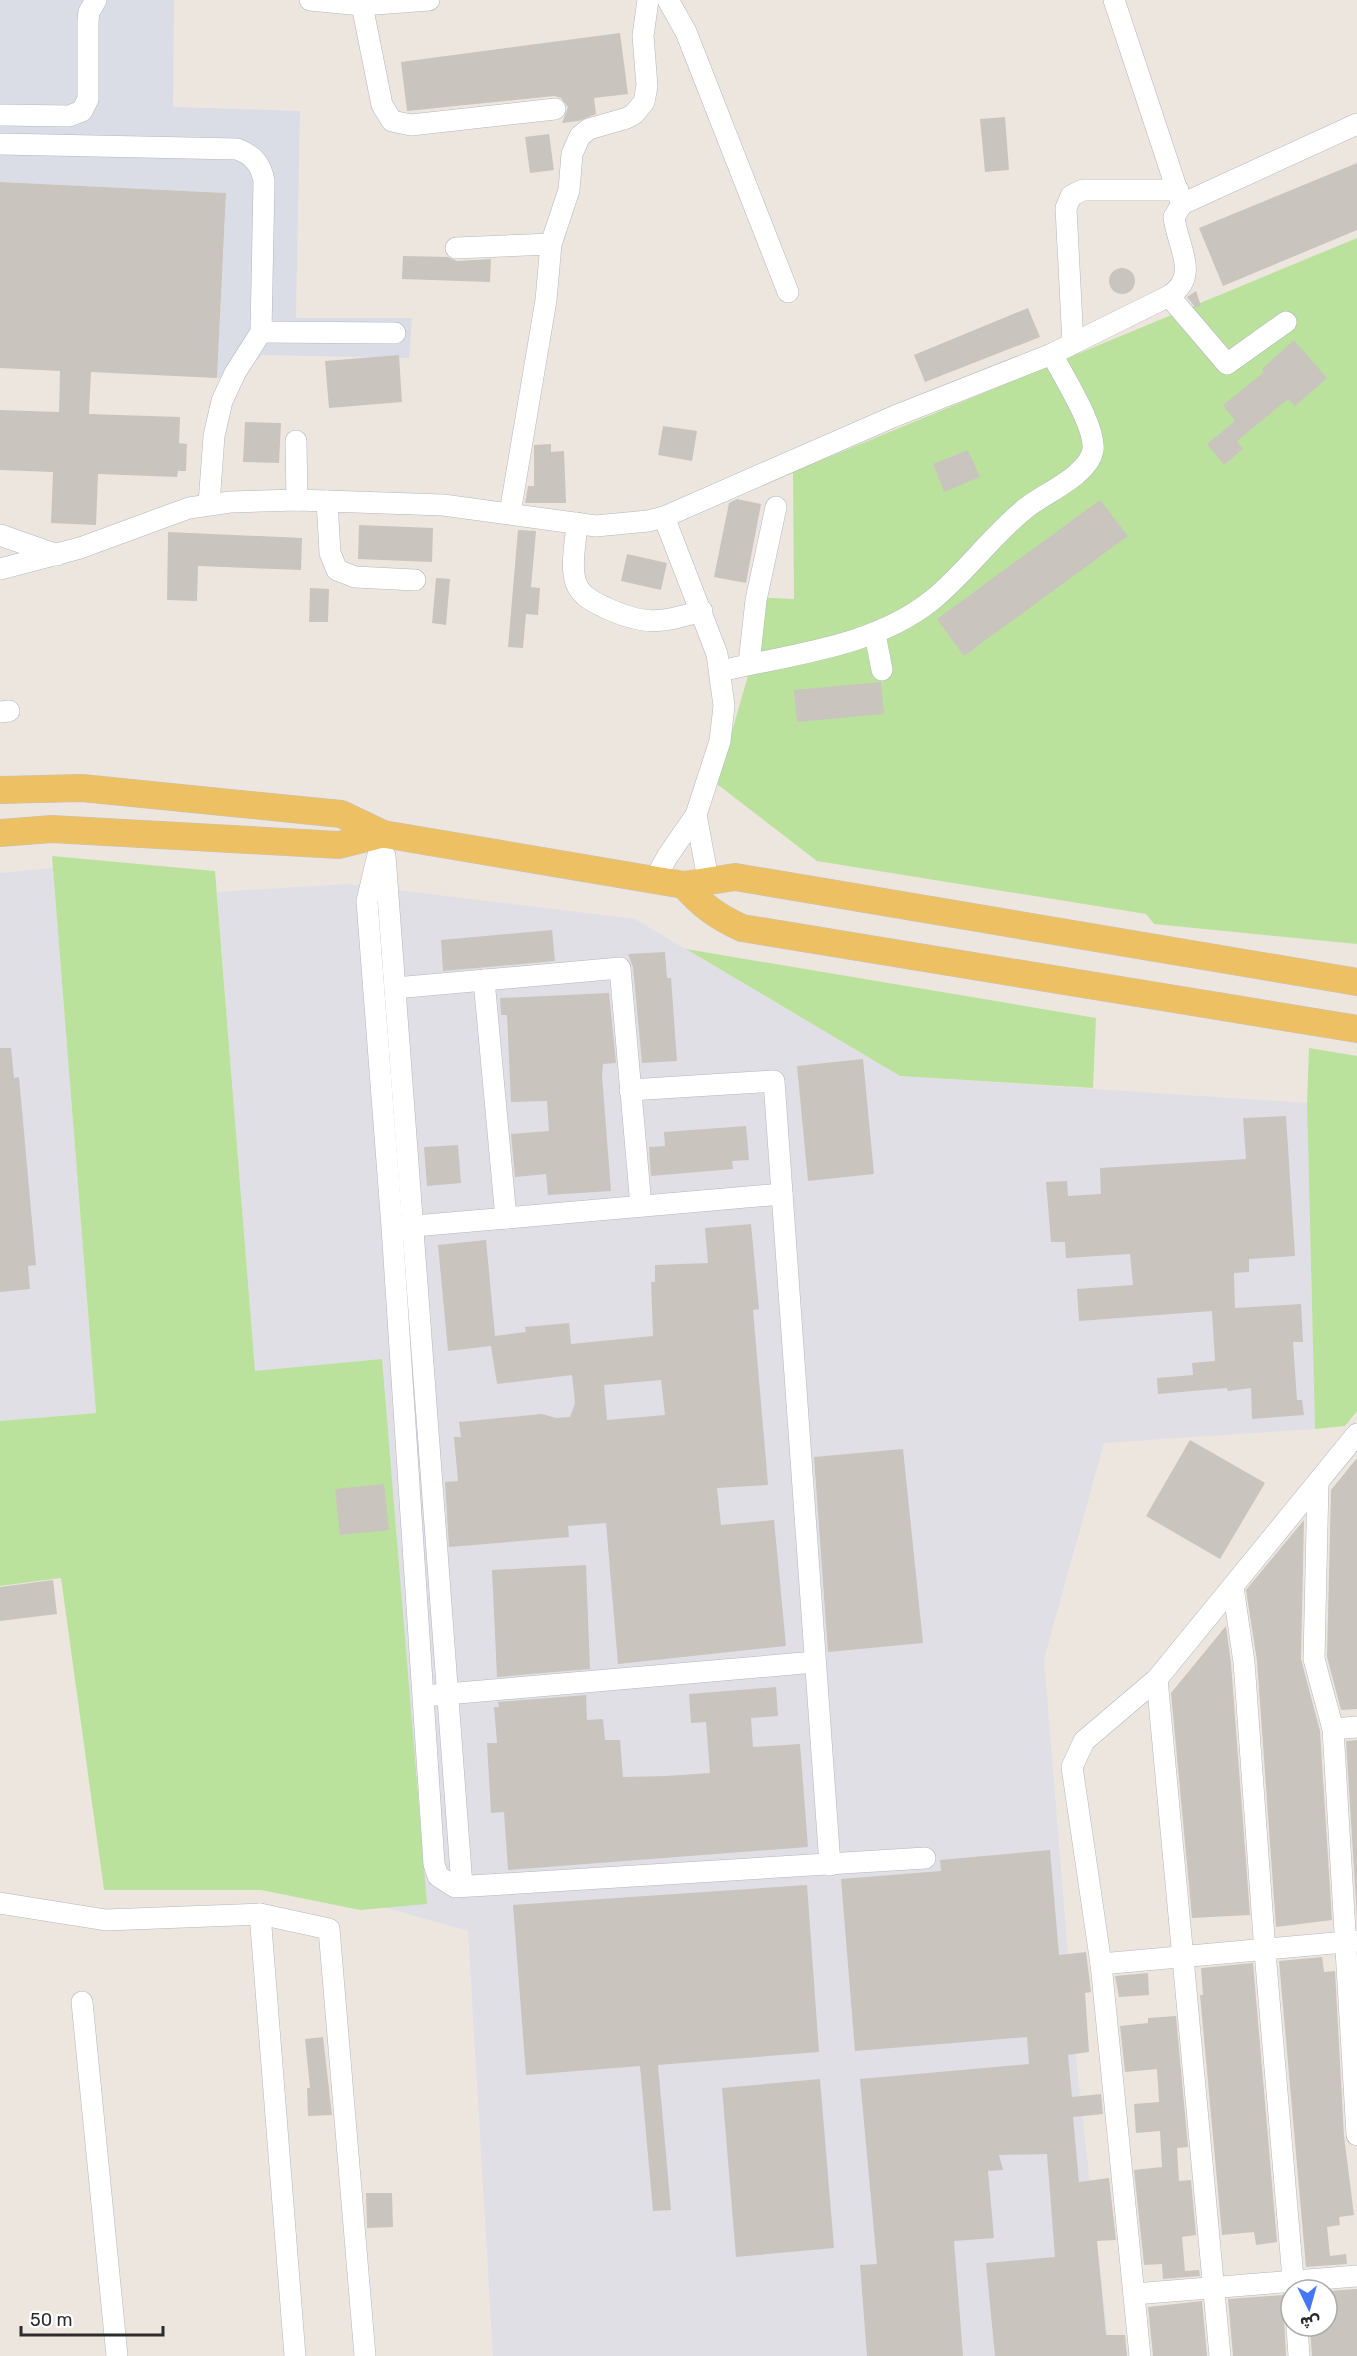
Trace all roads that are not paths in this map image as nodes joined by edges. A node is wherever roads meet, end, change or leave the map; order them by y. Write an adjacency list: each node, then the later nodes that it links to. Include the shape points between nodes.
1 (96, 0): 9 (street, via 89,12 88,99 82,111 69,116)
2 (310, 0): 7 (street)
3 (429, 0): 7 (street)
4 (648, 0): 13 (street, via 643,36 644,102 634,114 589,129 574,144 569,190)
5 (668, 0): 15 (street, via 686,32)
6 (1114, 0): 12 (street)
7 (362, 5): 8 (street, via 382,105 392,121 411,125)
8 (555, 109)
9 (0, 115)
10 (1357, 124): 12 (street)
11 (0, 144): 18 (street, via 229,148 246,152 259,164 264,181)
12 (1180, 197): 16 (street, via 1173,217 1187,272 1181,287); 20 (street, via 1083,190 1071,196 1066,208)
13 (551, 244): 14 (street); 27 (street, via 546,300)
14 (456, 248)
15 (788, 292)
16 (1169, 296): 17 (street, via 1227,364); 20 (street)
17 (1286, 322)
18 (261, 332): 19 (street); 25 (street, via 222,401 214,435)
19 (395, 333)
20 (1073, 344): 21 (street)
21 (1052, 354): 28 (street, via 818,448); 35 (street, via 1091,434 1089,461 1077,475 1014,518 930,602)
22 (296, 441): 23 (street)
23 (297, 500): 24 (street); 25 (street)
24 (327, 501): 27 (street, via 443,505); 33 (street, via 330,553 338,570 355,578)
25 (209, 504): 31 (street, via 169,514)
26 (776, 507): 36 (street, via 756,600)
27 (510, 513): 29 (street)
28 (664, 517): 29 (street, via 618,526); 34 (street)
29 (577, 523): 34 (street, via 574,575 580,590 591,601 627,618 653,623)
30 (0, 535): 31 (street)
31 (57, 555): 32 (street)
32 (0, 569)
33 (415, 580)
34 (702, 611): 38 (street)
35 (875, 634): 36 (street); 37 (street)
36 (749, 664): 38 (street)
37 (882, 670)
38 (721, 671): 40 (street, via 724,706 720,741)
39 (0, 790): 42 (main road, via 82,788 341,814)
40 (696, 815): 43 (street); 44 (street)
41 (0, 833): 42 (main road, via 52,829 339,845)
42 (383, 834): 43 (main road); 47 (street); 54 (street, via 367,901)
43 (655, 879): 44 (main road)
44 (696, 882): 46 (main road, via 735,877); 48 (main road, via 700,904 742,927)
45 (484, 980): 47 (street); 49 (street, via 620,968); 52 (street)
46 (1357, 982)
47 (395, 988): 53 (street)
48 (1357, 1029)
49 (630, 1090): 50 (street, via 774,1081); 51 (street)
50 (782, 1194): 51 (street); 58 (street)
51 (641, 1206): 52 (street)
52 (506, 1218): 53 (street)
53 (415, 1226): 54 (street); 60 (street)
54 (392, 1227): 61 (street)
55 (1357, 1434): 56 (street)
56 (1318, 1483): 57 (street); 63 (street, via 1314,1659)
57 (1233, 1587): 59 (street); 70 (street, via 1244,1662)
58 (816, 1662): 60 (street); 65 (street)
59 (1157, 1679): 71 (street); 72 (street, via 1084,1741 1072,1767)
60 (449, 1694): 61 (street); 66 (street)
61 (423, 1695): 66 (street, via 435,1870 448,1885)
62 (1357, 1727): 63 (street)
63 (1333, 1729): 69 (street)
64 (925, 1858): 65 (street)
65 (830, 1865): 66 (street)
66 (462, 1886)
67 (0, 1903): 68 (street, via 106,1920)
68 (260, 1914): 83 (street); 84 (street, via 328,1929)
69 (1352, 1942): 70 (street); 74 (street)
70 (1264, 1952): 71 (street); 76 (street)
71 (1181, 1957): 72 (street); 79 (street)
72 (1101, 1964): 80 (street)
73 (82, 2002): 82 (street)
74 (1357, 2135)
75 (1357, 2276): 77 (street)
76 (1293, 2278)
77 (1339, 2279)
78 (1279, 2286): 79 (street)
79 (1215, 2288): 80 (street); 86 (street)
80 (1134, 2294): 85 (street)
81 (1298, 2338): 87 (street)
82 (117, 2356)
83 (296, 2356)
84 (364, 2356)
85 (1140, 2356)
86 (1220, 2356)
87 (1299, 2356)

